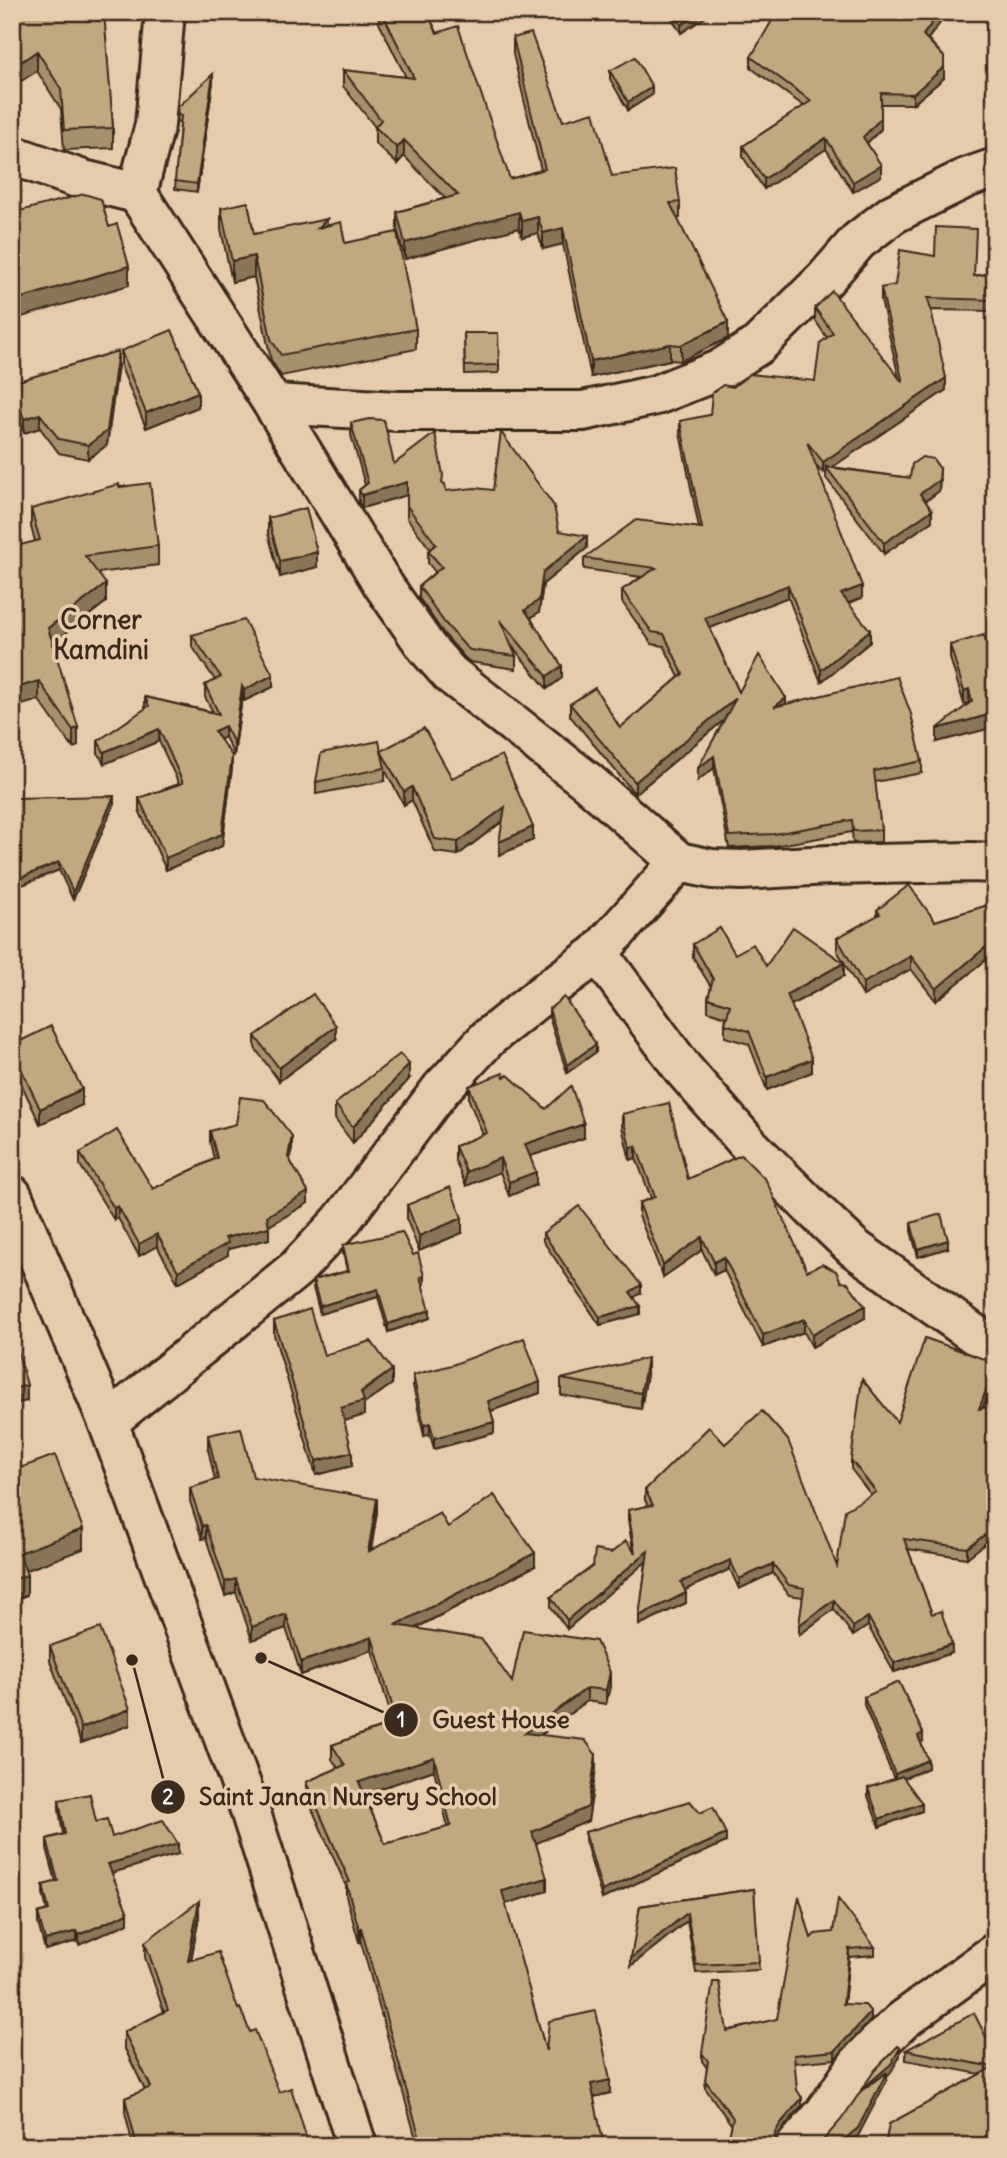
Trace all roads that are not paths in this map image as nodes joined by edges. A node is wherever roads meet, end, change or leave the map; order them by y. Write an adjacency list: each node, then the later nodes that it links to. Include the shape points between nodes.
1 (165, 12): 4 (street, via 155,125)
2 (12, 155): 4 (street)
3 (995, 168): 5 (street, via 893,214 858,241 758,345 719,370 656,395 583,411 398,411)
4 (137, 193): 5 (street)
5 (273, 404): 6 (street, via 384,586 450,674 588,782)
6 (678, 862): 7 (street, via 742,870); 8 (street)
7 (995, 863)
8 (598, 953): 10 (street, via 684,1069 750,1146 811,1207 854,1248); 11 (street, via 488,1038 441,1089 341,1221 296,1269)
9 (12, 1195): 11 (street)
10 (995, 1349)
11 (108, 1422): 13 (street, via 247,1801)
12 (995, 1953): 14 (street, via 903,2020 874,2047)
13 (356, 2146)
14 (796, 2146)

